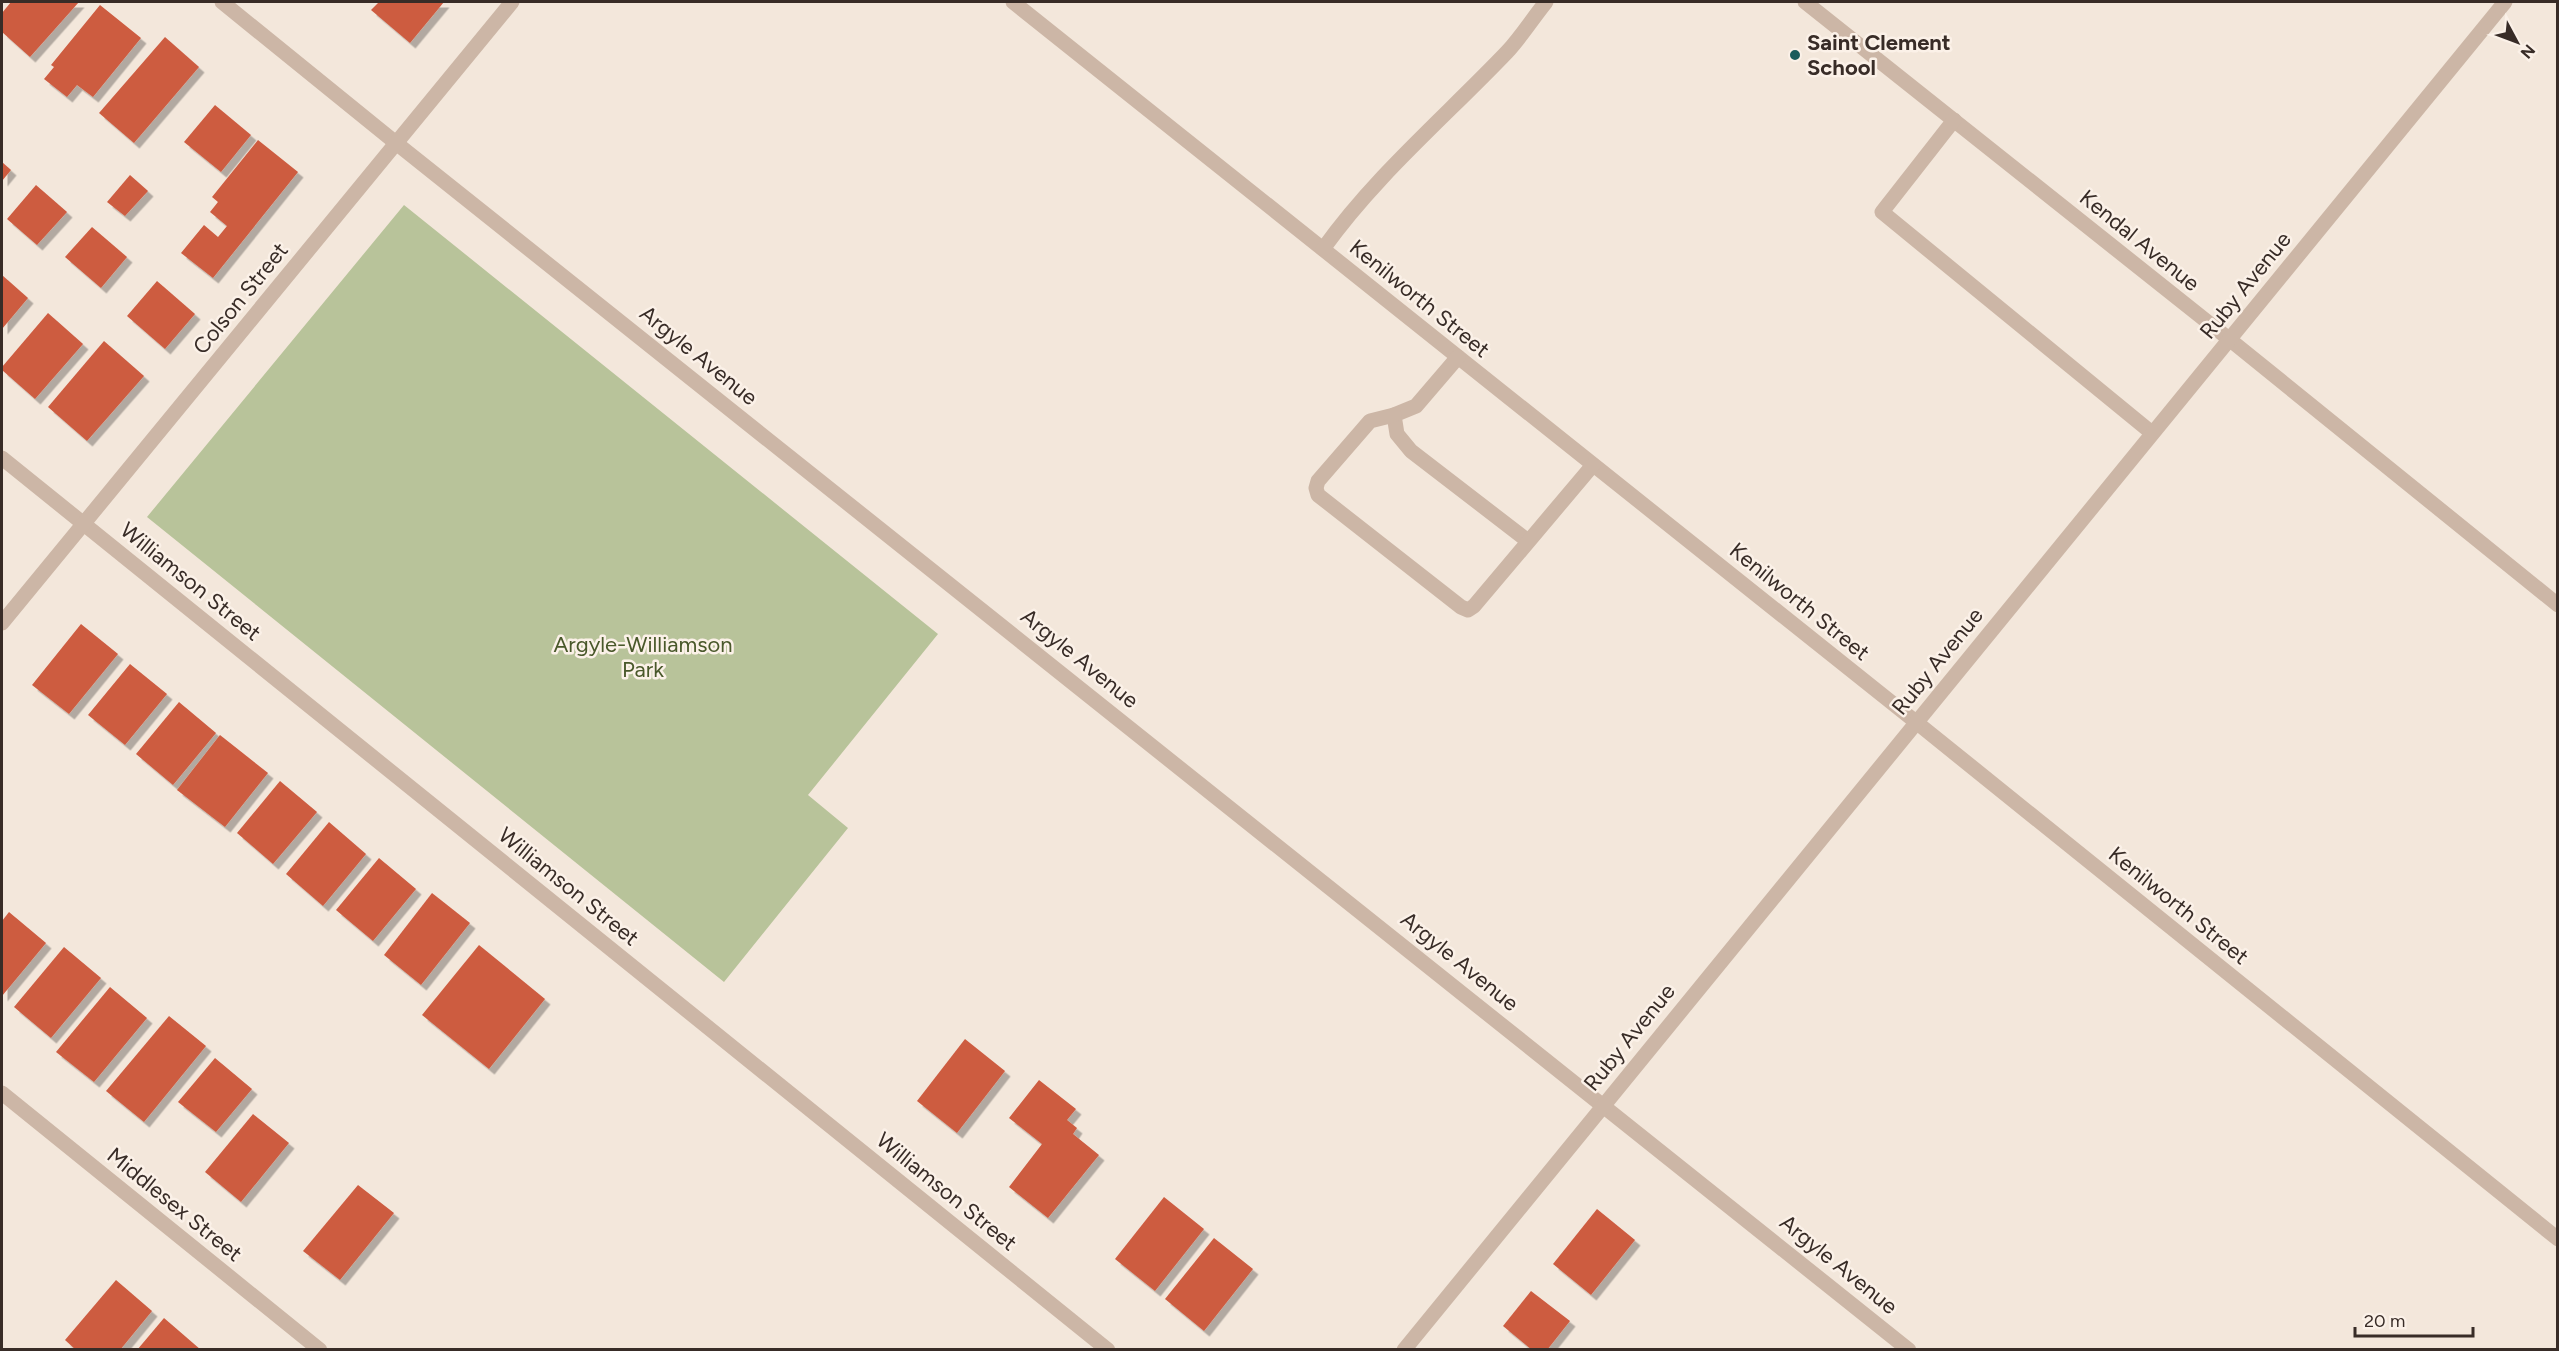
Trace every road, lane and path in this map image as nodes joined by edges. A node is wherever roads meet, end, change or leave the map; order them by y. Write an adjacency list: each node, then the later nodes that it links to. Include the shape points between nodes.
1 (222, 2): 8 (street, Argyle Avenue)
2 (512, 2): 8 (street, Colson Street)
3 (1013, 2): 9 (street, Kenilworth Street)
4 (1546, 2): 9 (street, via 1509,51 1420,138 1343,220)
5 (1805, 2): 7 (street, Kendal Avenue)
6 (2505, 2): 10 (street, Ruby Avenue)
7 (1954, 120): 10 (street, Kendal Avenue); 13 (street, via 1882,212)
8 (396, 143): 16 (street, Colson Street); 22 (street, Argyle Avenue)
9 (1323, 249): 11 (street, Kenilworth Street)
10 (2229, 339): 13 (street, Ruby Avenue); 18 (street, Kendal Avenue)
11 (1458, 357): 12 (street, via 1416,406); 15 (street, Kenilworth Street)
12 (1394, 415): 17 (street, via 1398,434 1411,451); 17 (street, via 1370,421 1318,481 1318,495 1468,610)
13 (2152, 433): 20 (street, Ruby Avenue)
14 (2, 458): 16 (street, Williamson Street)
15 (1593, 465): 17 (street); 20 (street, Kenilworth Street)
16 (84, 524): 19 (street, Colson Street); 25 (street, Williamson Street)
17 (1528, 541)
18 (2558, 605)
19 (2, 623)
20 (1916, 722): 22 (street, Ruby Avenue); 23 (street, Kenilworth Street)
21 (2, 1093): 24 (street, Middlesex Street)
22 (1603, 1103): 26 (street, Ruby Avenue); 27 (street, Argyle Avenue)
23 (2558, 1239)
24 (320, 1350)
25 (1107, 1350)
26 (1404, 1350)
27 (1909, 1350)

